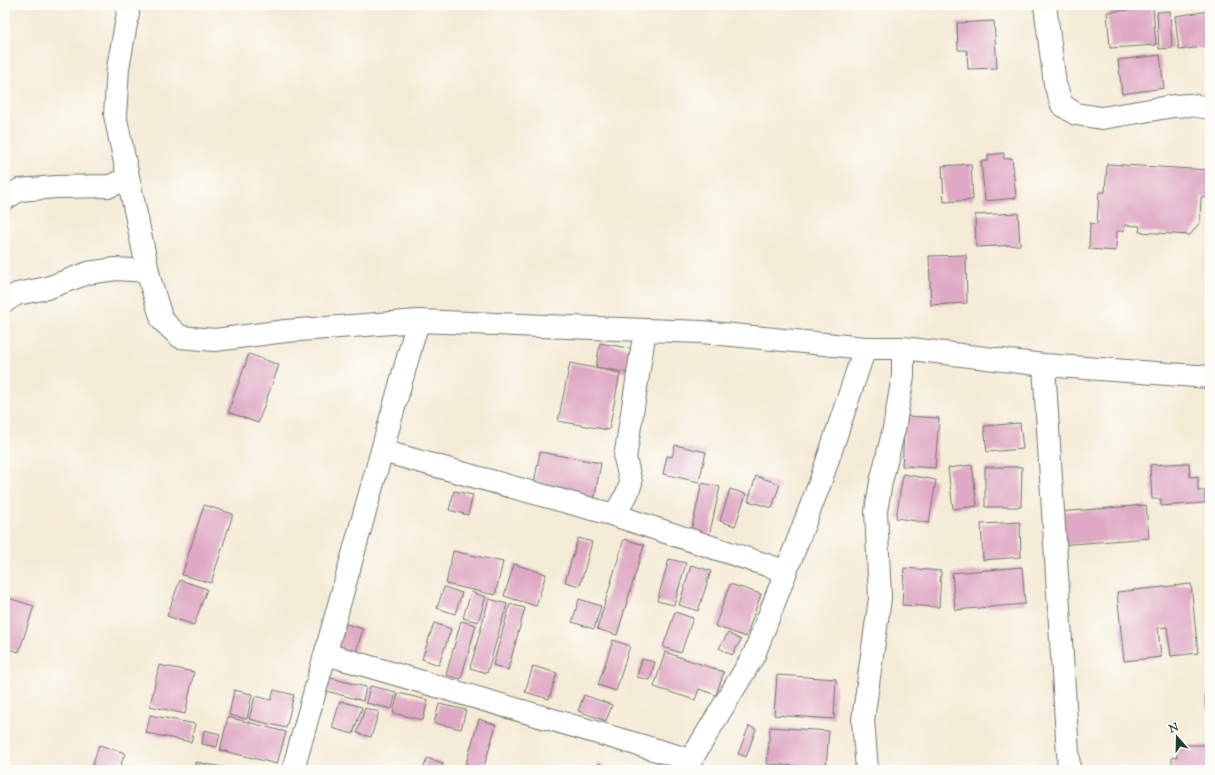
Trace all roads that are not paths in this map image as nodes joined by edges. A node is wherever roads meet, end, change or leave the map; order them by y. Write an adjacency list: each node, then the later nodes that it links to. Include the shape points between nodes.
1 (127, 5): 4 (street, via 114,115)
2 (1045, 5): 3 (street, via 1056,84 1062,105 1076,114 1102,118 1174,106)
3 (1210, 108)
4 (128, 178): 5 (street, via 110,186 19,190); 6 (street)
5 (5, 199)
6 (148, 271): 7 (street, via 116,269 88,273 47,288 17,294); 8 (street, via 162,320 180,337 215,340 286,331)
7 (5, 301)
8 (418, 321): 9 (street); 14 (street)
9 (645, 330): 10 (street, via 702,332); 15 (street, via 625,458 631,483)
10 (865, 348): 11 (street); 16 (street, via 821,480)
11 (903, 348): 12 (street); 20 (street, via 903,376 876,511 880,598 863,720)
12 (1044, 365): 13 (street); 21 (street)
13 (1210, 377)
14 (382, 451): 15 (street); 17 (street)
15 (614, 515): 16 (street)
16 (785, 571): 18 (street, via 754,655)
17 (326, 654): 18 (street); 19 (street)
18 (688, 765)
19 (293, 770)
20 (867, 770)
21 (1069, 770)

